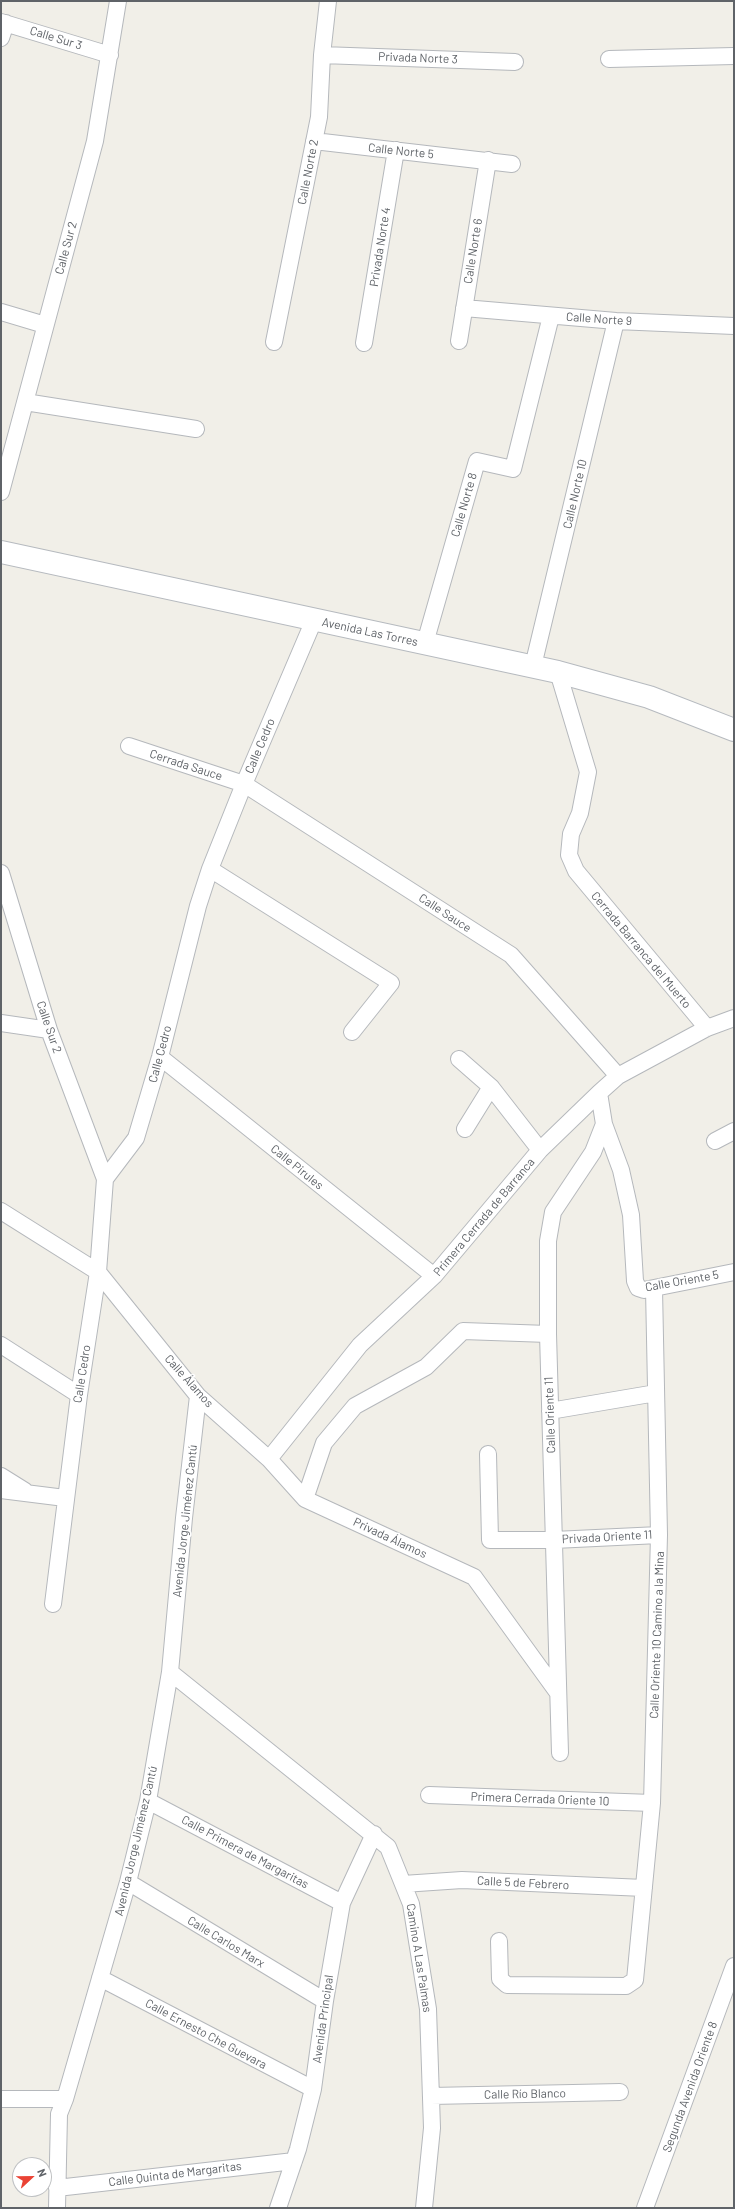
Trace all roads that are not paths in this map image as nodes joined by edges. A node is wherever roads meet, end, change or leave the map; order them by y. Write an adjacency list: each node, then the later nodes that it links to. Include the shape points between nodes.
1 (118, 1): 5 (street, Calle Sur 2)
2 (328, 1): 6 (street, Calle Norte 2)
3 (3, 22): 4 (street); 5 (street, Calle Sur 3)
4 (1, 38)
5 (110, 55): 18 (street, Calle Sur 2, via 95,141)
6 (322, 55): 9 (street, Privada Norte 3); 10 (street, Calle Norte 2, via 319,117)
7 (734, 56): 8 (street)
8 (609, 59)
9 (515, 62)
10 (314, 141): 11 (street, Calle Norte 5); 21 (street, Calle Norte 2)
11 (396, 150): 12 (street, Calle Norte 5); 22 (street, Privada Norte 4)
12 (488, 160): 13 (street, Calle Norte 5); 14 (street, Calle Norte 6)
13 (512, 164)
14 (464, 308): 16 (street, Calle Norte 9); 20 (street, Calle Norte 6)
15 (1, 312): 18 (street)
16 (551, 316): 17 (street, Calle Norte 9); 28 (street, Calle Norte 8, via 513,469 476,461)
17 (616, 321): 19 (street, Calle Norte 9); 29 (street, Calle Norte 10)
18 (45, 325): 23 (street, Calle Sur 2)
19 (734, 326)
20 (459, 341)
21 (274, 342)
22 (364, 343)
23 (25, 402): 24 (street); 25 (street, Calle Sur 2)
24 (196, 429)
25 (1, 492)
26 (1, 552): 27 (main road, Avenida Las Torres)
27 (314, 620): 28 (main road, Avenida Las Torres); 33 (street, Calle Cedro)
28 (425, 643): 29 (main road, Avenida Las Torres)
29 (534, 666): 30 (main road, Avenida Las Torres)
30 (558, 672): 31 (main road, Avenida Las Torres, via 648,697); 39 (street, Cerrada Barranca del Muerto, via 588,772 580,813 571,834 569,855 576,871)
31 (734, 730)
32 (128, 746): 33 (street, Cerrada Sauce)
33 (244, 784): 34 (street, Calle Cedro); 44 (street, Calle Sauce, via 511,955)
34 (210, 869): 41 (street, via 391,983); 42 (street, Calle Cedro, via 198,906)
35 (1, 873): 36 (street, Calle Sur 2)
36 (7, 912): 40 (street, Calle Sur 2)
37 (734, 1018): 39 (street, Primera Cerrada de Barranca)
38 (1, 1023): 40 (street)
39 (707, 1028): 44 (street, Primera Cerrada de Barranca)
40 (49, 1030): 52 (street, Calle Sur 2)
41 (352, 1032)
42 (160, 1057): 52 (street, Calle Cedro, via 136,1138); 56 (street, Calle Pirules)
43 (459, 1059): 45 (street)
44 (618, 1076): 46 (street, Primera Cerrada de Barranca)
45 (491, 1087): 48 (street); 51 (street)
46 (599, 1093): 47 (street); 51 (street, Primera Cerrada de Barranca)
47 (604, 1124): 57 (street, Calle Oriente 5, via 621,1170 631,1215 635,1281 638,1288); 58 (street, Calle Oriente 11, via 593,1152 553,1212 548,1241)
48 (465, 1129)
49 (734, 1131): 50 (street)
50 (714, 1140)
51 (540, 1150): 56 (street, Primera Cerrada de Barranca)
52 (105, 1178): 54 (street, Calle Cedro)
53 (1, 1211): 54 (street, Calle Álamos)
54 (98, 1272): 61 (street, Calle Cedro); 62 (street, Calle Álamos)
55 (734, 1272): 57 (street, Calle Oriente 5)
56 (434, 1276): 65 (street, Primera Cerrada de Barranca, via 360,1345)
57 (654, 1288): 60 (street, Calle Oriente 10 Camino a la Mina)
58 (548, 1334): 63 (street, Calle Oriente 11); 70 (street, via 463,1331 426,1367 356,1406 324,1443)
59 (1, 1345): 61 (street)
60 (656, 1394): 63 (street); 71 (street, Calle Oriente 10 Camino a la Mina)
61 (79, 1395): 69 (street, Calle Cedro)
62 (198, 1396): 65 (street, Calle Álamos); 74 (street, Avenida Jorge Jiménez Cantú)
63 (550, 1411): 72 (street, Calle Oriente 11)
64 (488, 1454): 72 (street, Privada Oriente 11, via 490,1540)
65 (269, 1459): 70 (street, Calle Álamos)
66 (1, 1476): 68 (street)
67 (1, 1490): 68 (street)
68 (28, 1493): 69 (street)
69 (65, 1498): 73 (street, Calle Cedro)
70 (305, 1499): 75 (street, Privada Álamos, via 474,1577)
71 (659, 1534): 72 (street, Privada Oriente 11); 79 (street, Calle Oriente 10 Camino a la Mina)
72 (554, 1540): 75 (street, Calle Oriente 11)
73 (53, 1604)
74 (170, 1672): 78 (street, Avenida Jorge Jiménez Cantú); 80 (street, Camino A Las Palmas)
75 (558, 1694): 76 (street, Calle Oriente 11)
76 (560, 1753)
77 (429, 1795): 79 (street, Primera Cerrada Oriente 10)
78 (148, 1800): 81 (street, Avenida Jorge Jiménez Cantú); 84 (street, Calle Primera de Margaritas)
79 (652, 1803): 83 (street, Calle Oriente 10 Camino a la Mina)
80 (374, 1834): 82 (street, Camino A Las Palmas, via 388,1847); 84 (street, Avenida Principal)
81 (128, 1882): 87 (street, Avenida Jorge Jiménez Cantú); 88 (street, Calle Carlos Marx)
82 (403, 1884): 83 (street, Calle 5 de Febrero, via 462,1880); 91 (street, Camino A Las Palmas, via 411,1904 428,2009)
83 (644, 1888): 85 (street, Calle Oriente 10 Camino a la Mina, via 635,1980 626,1986 507,1985 500,1979)
84 (342, 1903): 88 (street, Avenida Principal)
85 (498, 1941)
86 (734, 1966): 99 (street, Segunda Avenida Oriente 8)
87 (100, 1978): 89 (street, Calle Ernesto Che Guevara); 93 (street, Avenida Jorge Jiménez Cantú)
88 (325, 2000): 89 (street, Avenida Principal)
89 (313, 2090): 94 (street, Avenida Principal)
90 (620, 2092): 91 (street, Calle Río Blanco)
91 (431, 2096): 98 (street, Camino A Las Palmas, via 432,2128)
92 (1, 2099): 93 (street)
93 (65, 2099): 95 (street, Avenida Jorge Jiménez Cantú, via 60,2114)
94 (294, 2161): 95 (street, Calle Quinta de Margaritas); 97 (street, Avenida Principal)
95 (57, 2188): 96 (street, Avenida Jorge Jiménez Cantú)
96 (57, 2208)
97 (278, 2208)
98 (424, 2208)
99 (645, 2208)

